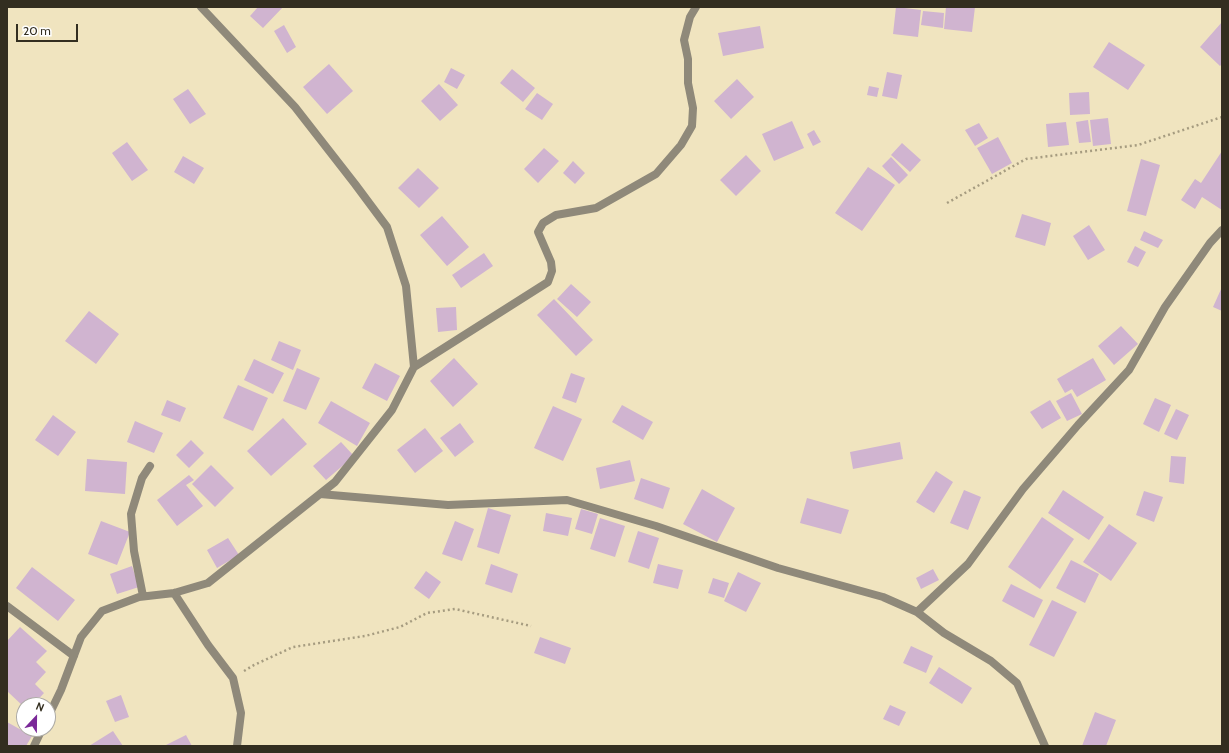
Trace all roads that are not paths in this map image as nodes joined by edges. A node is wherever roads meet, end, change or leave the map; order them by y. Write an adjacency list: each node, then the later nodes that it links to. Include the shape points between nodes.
1 (201, 7): 4 (street, via 295,107 387,227 406,286)
2 (696, 7): 4 (street, via 690,17 684,40 693,108 692,126 681,145 656,174 596,208 556,215 543,223 538,232 552,271 548,282)
3 (1222, 230): 10 (street, via 1165,307 1129,370 1028,484 968,564)
4 (414, 366): 6 (street, via 392,410 335,482)
5 (150, 466): 8 (street, via 142,478 131,514 134,551)
6 (320, 494): 7 (street, via 208,583); 10 (street, via 448,505 567,500 656,526 778,568 883,597)
7 (174, 593): 8 (street); 13 (street, via 233,678 241,713)
8 (143, 596): 11 (street, via 102,611 81,637)
9 (7, 606): 11 (street)
10 (917, 612): 14 (street, via 944,633 991,661 1017,683)
11 (74, 656): 12 (street)
12 (56, 700)
13 (238, 746)
14 (1045, 746)

